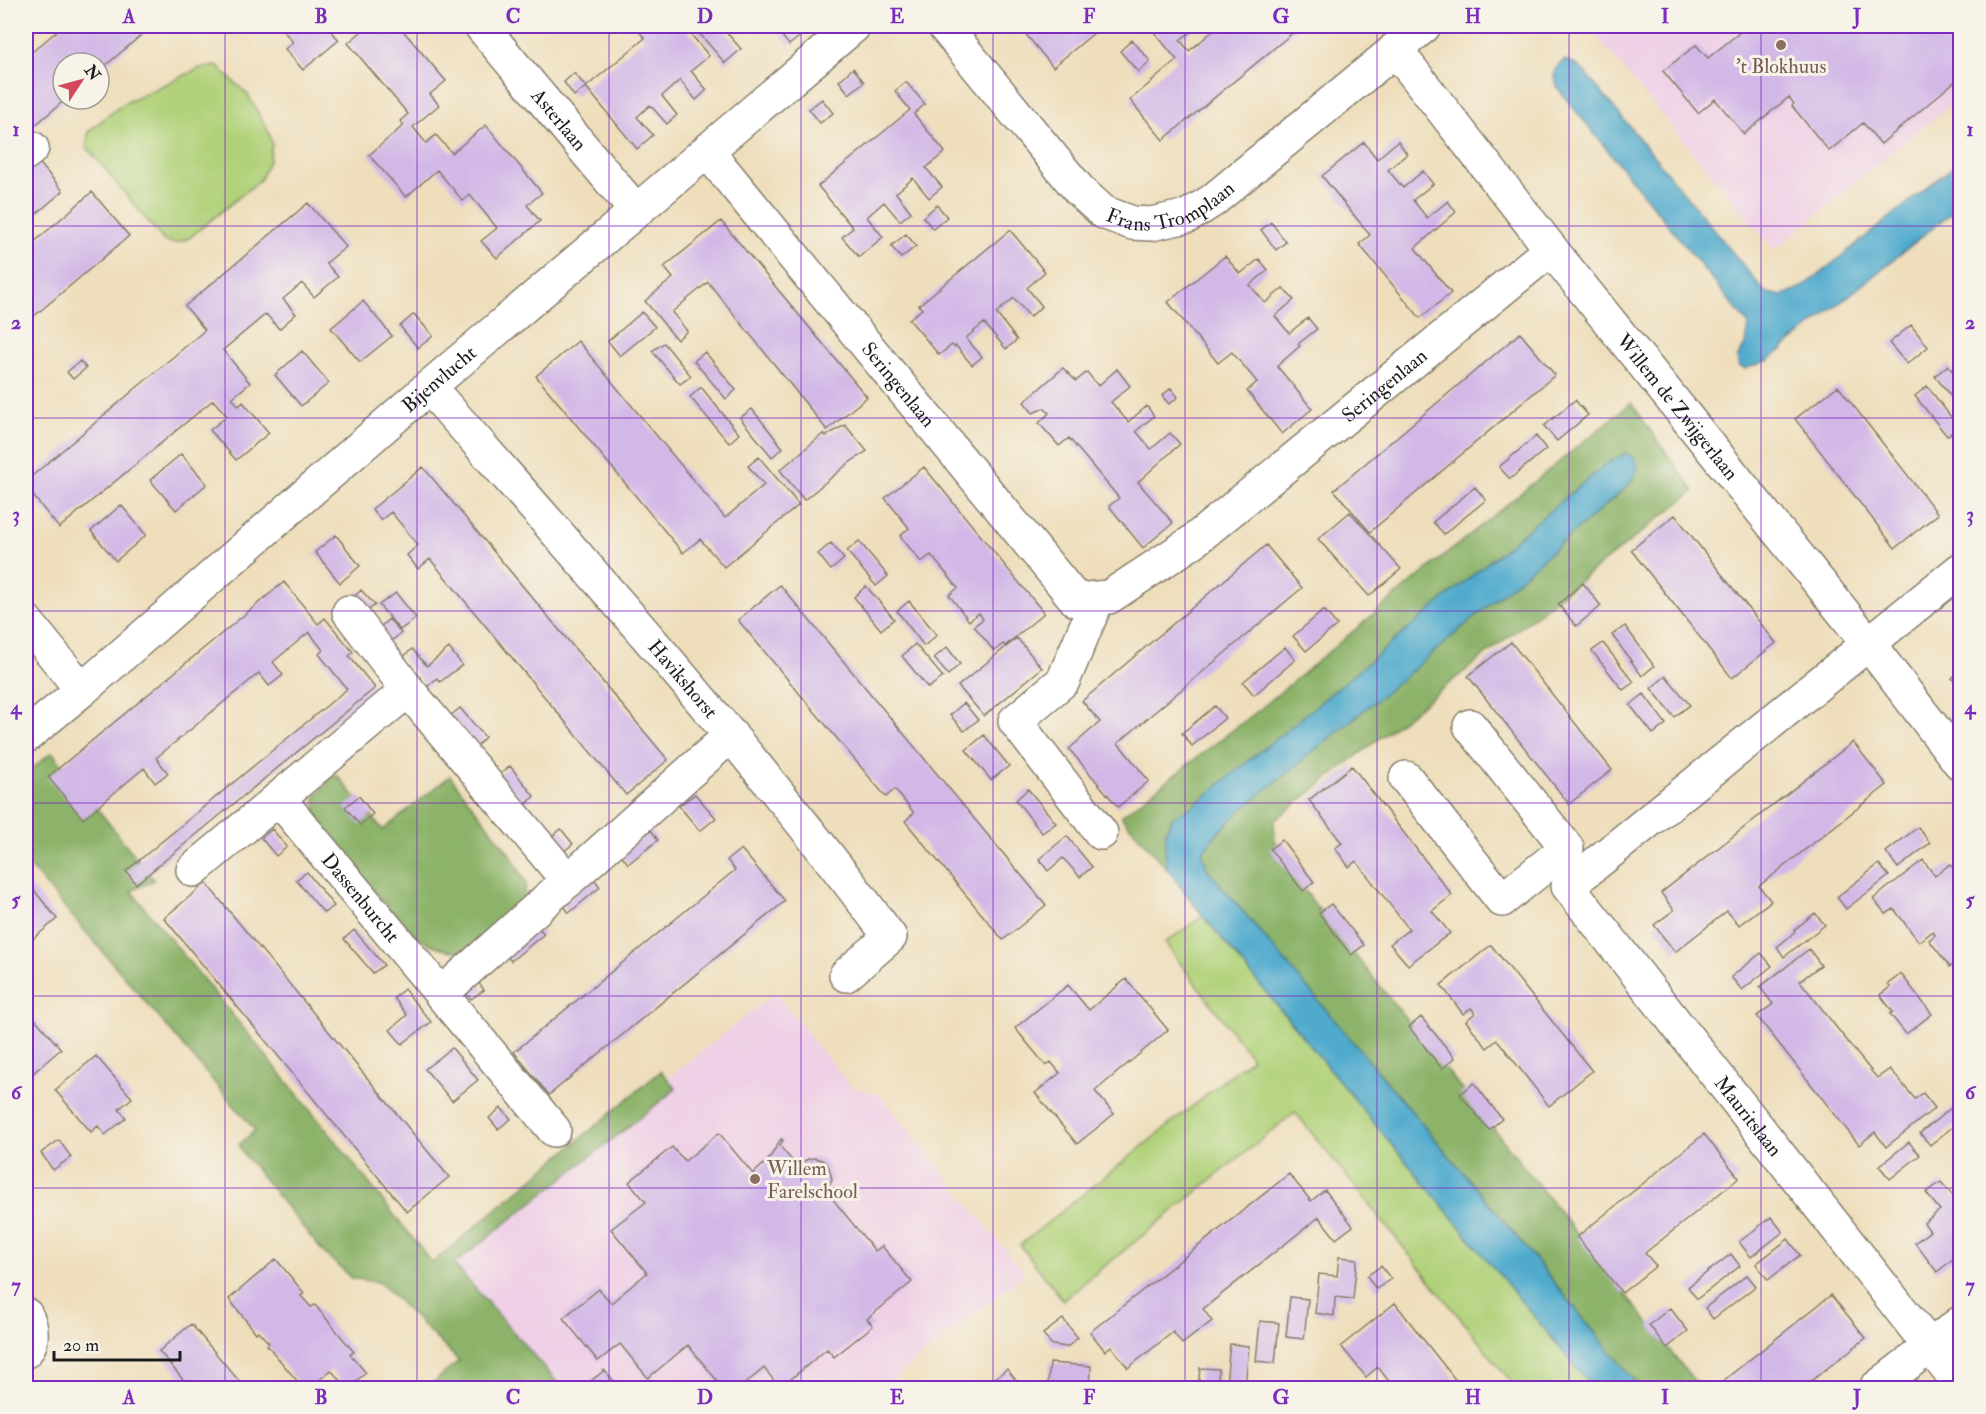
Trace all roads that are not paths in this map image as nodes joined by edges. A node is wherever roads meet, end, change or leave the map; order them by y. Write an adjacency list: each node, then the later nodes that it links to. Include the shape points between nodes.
1 (481, 26): 7 (street, Asterlaan)
2 (854, 26): 6 (street, Bijenvlucht)
3 (944, 26): 5 (street, Frans Tromplaan, via 1080,191 1103,212 1132,223 1152,225 1188,216 1212,201)
4 (1424, 26): 5 (street, Frans Tromplaan)
5 (1395, 49): 8 (street, Willem de Zwijgerlaan)
6 (707, 151): 7 (street, Bijenvlucht); 11 (street, Seringenlaan, via 1076,600)
7 (636, 211): 9 (street, Bijenvlucht)
8 (1551, 249): 11 (street, Seringenlaan, via 1191,543 1109,597); 14 (street, Willem de Zwijgerlaan)
9 (429, 387): 15 (street, Bijenvlucht); 18 (street, Havikshorst)
10 (1960, 570): 14 (street)
11 (1098, 598): 23 (street, via 1063,681 1015,721)
12 (349, 612): 16 (street)
13 (26, 621): 15 (street)
14 (1868, 643): 20 (street, Willem de Zwijgerlaan); 25 (street)
15 (82, 690): 19 (street, Bijenvlucht)
16 (408, 690): 22 (street); 26 (street)
17 (1470, 726): 25 (street, via 1568,848)
18 (731, 735): 26 (street); 27 (street, Havikshorst, via 890,937)
19 (26, 736)
20 (1960, 763)
21 (1406, 777): 25 (street, via 1502,900)
22 (279, 799): 24 (street); 28 (street, Dassenburcht)
23 (1101, 833)
24 (193, 870)
25 (1559, 874): 32 (street, Mauritslaan)
26 (568, 881): 28 (street)
27 (846, 975)
28 (441, 994): 29 (street, Dassenburcht)
29 (554, 1130)
30 (26, 1315): 33 (street, via 31,1324 30,1346)
31 (1960, 1323): 32 (street)
32 (1930, 1346): 34 (street, Mauritslaan); 35 (street)
33 (26, 1351)
34 (1960, 1385)
35 (1876, 1389)

